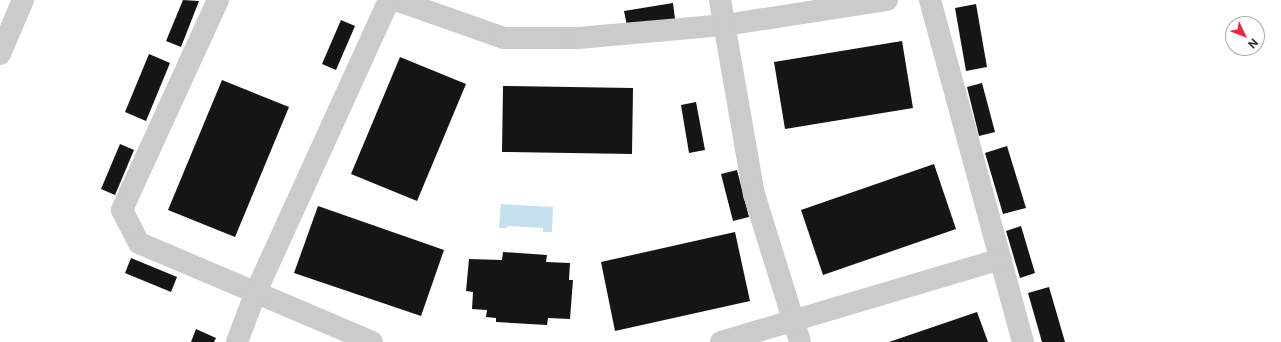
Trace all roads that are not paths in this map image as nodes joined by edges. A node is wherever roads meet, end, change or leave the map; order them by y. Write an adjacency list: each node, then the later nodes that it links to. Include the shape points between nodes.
1 (23, 0): 9 (street)
2 (218, 0): 11 (street, via 122,210 139,243)
3 (389, 0): 11 (street)
4 (396, 0): 8 (street, via 504,38 578,38)
5 (720, 0): 8 (street)
6 (887, 0): 8 (street)
7 (930, 0): 10 (street)
8 (725, 25): 12 (street, via 754,194)
9 (0, 54)
10 (1001, 260): 12 (street); 17 (street)
11 (255, 294): 13 (street); 14 (street)
12 (794, 321): 15 (street); 16 (street)
13 (236, 342)
14 (372, 342)
15 (721, 342)
16 (800, 342)
17 (1023, 342)

